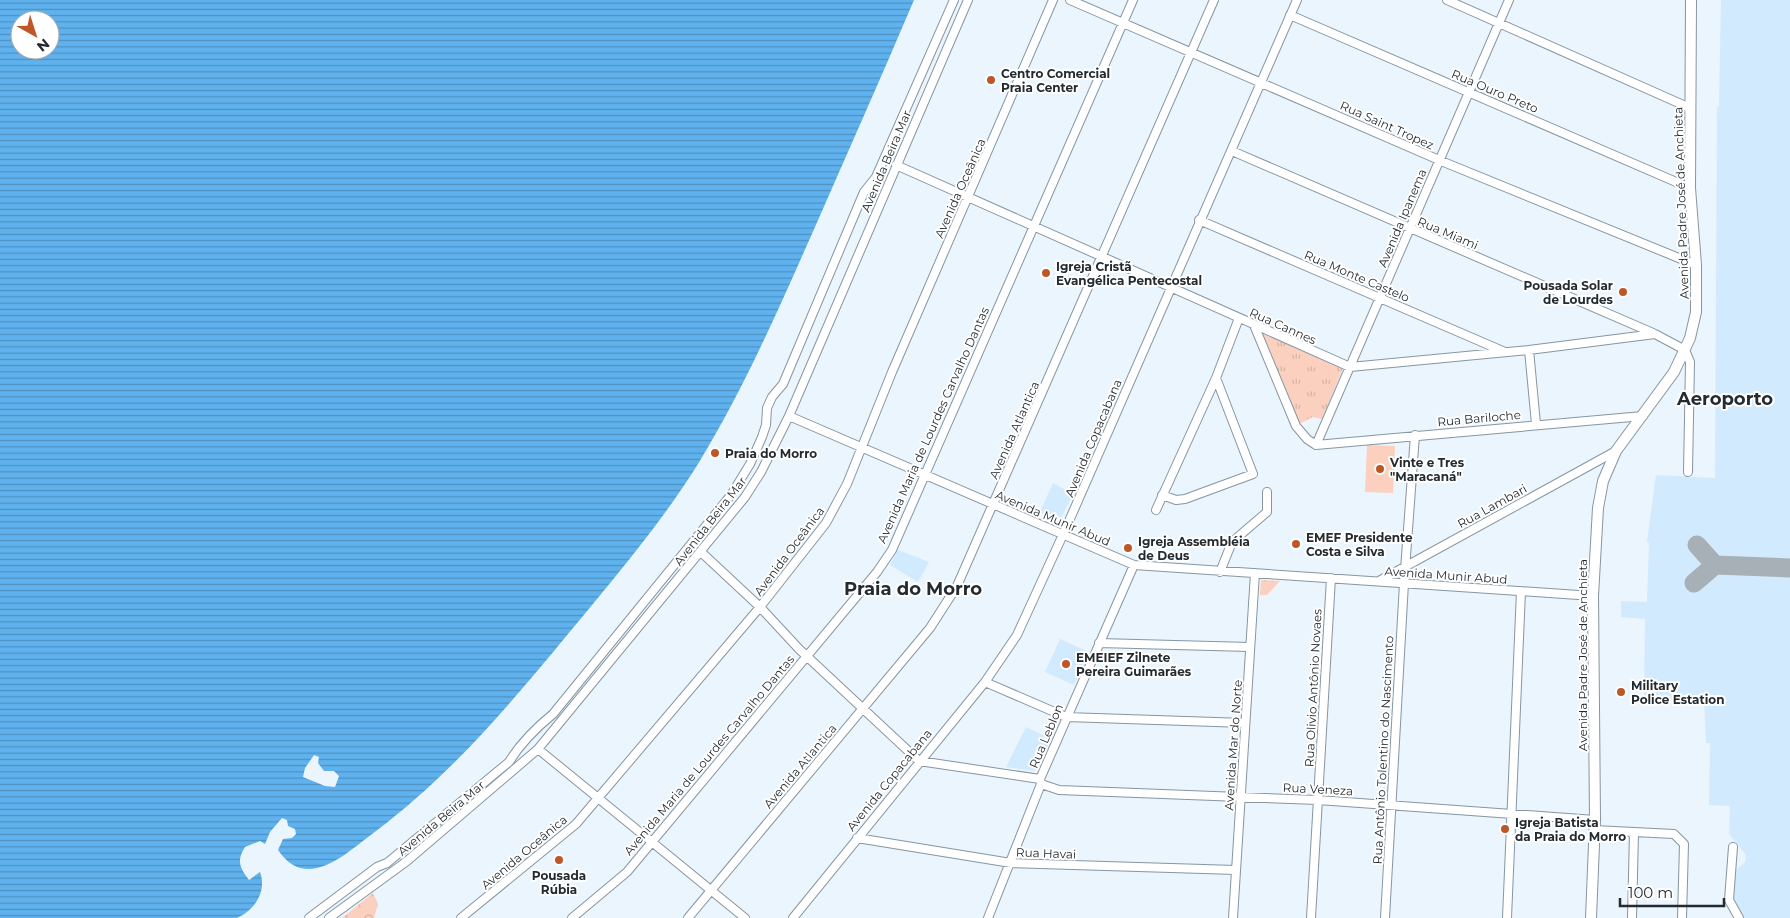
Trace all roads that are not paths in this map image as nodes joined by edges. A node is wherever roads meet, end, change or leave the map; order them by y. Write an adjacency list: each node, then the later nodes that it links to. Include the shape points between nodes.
1 (954, 0): 86 (street, via 876,177 864,192 783,384 767,408 766,426 758,446 731,495 553,714 510,762 387,863)
2 (968, 0): 20 (street, Avenida Beira Mar)
3 (1053, 0): 22 (street, Avenida Oceânica)
4 (1070, 0): 12 (street, Rua Saint Tropez)
5 (1133, 0): 12 (street, Avenida Maria de Lourdes Carvalho Dantas)
6 (1214, 0): 14 (street, Avenida Atlantica)
7 (1297, 0): 11 (street, Avenida Copacabana)
8 (1447, 0): 13 (street)
9 (1509, 0): 13 (street, Avenida Ipanema)
10 (1691, 0): 17 (main road, Avenida Padre José de Anchieta)
11 (1290, 15): 15 (street, Avenida Copacabana); 16 (street, Rua Ouro Preto)
12 (1123, 22): 14 (street, Rua Saint Tropez); 24 (street, Avenida Maria de Lourdes Carvalho Dantas)
13 (1498, 24): 16 (street, Avenida Ipanema); 17 (street)
14 (1191, 52): 15 (street, Rua Saint Tropez); 26 (street, Avenida Atlantica)
15 (1261, 82): 18 (street, Avenida Copacabana); 19 (street, Rua Saint Tropez)
16 (1469, 92): 19 (street, Avenida Ipanema); 21 (street, Rua Ouro Preto)
17 (1690, 108): 21 (main road, Avenida Padre José de Anchieta)
18 (1232, 151): 23 (street, Avenida Copacabana); 25 (street, Rua Miami)
19 (1440, 160): 25 (street, Avenida Ipanema); 27 (street, Rua Saint Tropez)
20 (896, 165): 22 (street, Rua Cannes); 38 (street, Avenida Beira Mar)
21 (1690, 188): 27 (main road, Avenida Padre José de Anchieta)
22 (968, 197): 24 (street, Rua Cannes); 43 (street, Avenida Oceânica)
23 (1199, 220): 28 (street, Avenida Copacabana); 29 (street, Rua Monte Castelo)
24 (1033, 226): 26 (street, Rua Cannes); 46 (street, Avenida Maria de Lourdes Carvalho Dantas)
25 (1410, 230): 29 (street, Avenida Ipanema); 32 (street, Rua Miami)
26 (1102, 257): 28 (street, Rua Cannes); 49 (street, Avenida Atlantica)
27 (1696, 265): 34 (main road, Avenida Padre José de Anchieta, via 1696,312)
28 (1170, 287): 30 (street, Rua Cannes); 51 (street, Avenida Copacabana)
29 (1380, 298): 35 (street, Rua Monte Castelo); 36 (street, Avenida Ipanema)
30 (1240, 318): 31 (street, Rua Cannes); 37 (street)
31 (1254, 325): 36 (street, Rua Cannes); 42 (street, via 1296,426)
32 (1655, 334): 33 (street, Rua Cannes); 34 (street)
33 (1529, 350): 35 (street, Rua Cannes); 40 (street)
34 (1685, 350): 39 (main road, Avenida Padre José de Anchieta, via 1674,372); 45 (street, via 1690,362)
35 (1506, 352): 36 (street, Rua Cannes)
36 (1350, 367): 42 (street, Avenida Ipanema)
37 (1216, 378): 48 (street); 48 (street, via 1253,474 1185,499 1176,500)
38 (789, 416): 43 (street, Avenida Munir Abud); 52 (street, Avenida Beira Mar, via 756,481)
39 (1643, 416): 40 (street, Rua Bariloche); 44 (main road, Avenida Padre José de Anchieta)
40 (1536, 424): 41 (street, Rua Bariloche)
41 (1415, 435): 42 (street, Rua Bariloche); 54 (street, Rua Antônio Tolentino do Nascimento)
42 (1316, 445)
43 (861, 448): 46 (street, Avenida Munir Abud); 62 (street, Avenida Oceânica, via 847,484 826,523)
44 (1616, 451): 54 (street, Rua Lambari); 61 (main road, Avenida Padre José de Anchieta, via 1603,481 1598,508)
45 (1688, 472)
46 (924, 475): 49 (street, Avenida Munir Abud); 65 (street, Avenida Maria de Lourdes Carvalho Dantas, via 892,550)
47 (1267, 492): 55 (street, via 1267,512 1232,542)
48 (1162, 495): 50 (street)
49 (993, 505): 51 (street, Avenida Munir Abud); 67 (street, Avenida Atlantica, via 945,608)
50 (1156, 510)
51 (1063, 536): 53 (street, Avenida Munir Abud); 66 (street, Avenida Copacabana, via 1017,635)
52 (701, 552): 62 (street); 70 (street, Avenida Beira Mar)
53 (1134, 565): 55 (street, Avenida Munir Abud); 63 (street, Rua Leblon)
54 (1405, 567): 58 (street, Rua Lambari); 59 (street, Rua Antônio Tolentino do Nascimento)
55 (1220, 572): 56 (street, Avenida Munir Abud)
56 (1255, 573): 57 (street, Avenida Munir Abud); 64 (street, Avenida Mar do Norte)
57 (1331, 578): 58 (street, Avenida Munir Abud); 75 (street, Rua Olivio Antônio Novaes)
58 (1378, 582): 59 (street, Avenida Munir Abud)
59 (1404, 583): 60 (street, Avenida Munir Abud); 76 (street, Rua Antônio Tolentino do Nascimento)
60 (1521, 591): 61 (street, Avenida Munir Abud); 77 (street)
61 (1593, 596): 78 (main road, Avenida Padre José de Anchieta)
62 (760, 607): 65 (street); 74 (street, Avenida Oceânica)
63 (1100, 643): 64 (street); 68 (street, Rua Leblon)
64 (1250, 647): 69 (street, Avenida Mar do Norte)
65 (806, 655): 67 (street); 81 (street, Avenida Maria de Lourdes Carvalho Dantas)
66 (985, 682): 68 (street); 71 (street, Avenida Copacabana)
67 (863, 709): 71 (street); 85 (street, Avenida Atlantica)
68 (1066, 717): 69 (street); 72 (street, Rua Leblon)
69 (1245, 722): 73 (street, Avenida Mar do Norte)
70 (538, 749): 74 (street); 87 (street, Avenida Beira Mar, via 407,861)
71 (919, 761): 72 (street, Rua Veneza); 80 (street, Avenida Copacabana)
72 (1040, 781): 73 (street, Rua Veneza, via 1059,790); 83 (street, Rua Leblon)
73 (1241, 797): 75 (street, Rua Veneza); 84 (street, Avenida Mar do Norte)
74 (598, 799): 81 (street); 88 (street, Avenida Oceânica, via 564,834)
75 (1318, 800): 76 (street, Rua Veneza); 95 (street, Rua Olivio Antônio Novaes)
76 (1391, 805): 77 (street, Rua Veneza); 96 (street, Rua Antônio Tolentino do Nascimento)
77 (1511, 814): 78 (street, Rua Veneza); 97 (street)
78 (1594, 825): 79 (street, Rua Veneza); 98 (main road, Avenida Padre José de Anchieta)
79 (1634, 832): 99 (street); 100 (street, Rua Veneza, via 1674,834 1682,839)
80 (857, 838): 83 (street, Rua Havai); 92 (street, Avenida Copacabana)
81 (651, 843): 85 (street); 89 (street, Avenida Maria de Lourdes Carvalho Dantas, via 627,872)
82 (1733, 847): 101 (street, via 1729,900)
83 (1011, 863): 84 (street, Rua Havai); 93 (street, Rua Leblon)
84 (1236, 870): 94 (street, Avenida Mar do Norte)
85 (710, 891): 90 (street, Avenida Atlantica); 91 (street)
86 (309, 918)
87 (329, 918)
88 (461, 918)
89 (572, 918)
90 (688, 918)
91 (745, 918)
92 (793, 918)
93 (988, 918)
94 (1233, 918)
95 (1311, 918)
96 (1385, 918)
97 (1507, 918)
98 (1591, 918)
99 (1632, 918)
100 (1682, 918)
101 (1739, 918)

